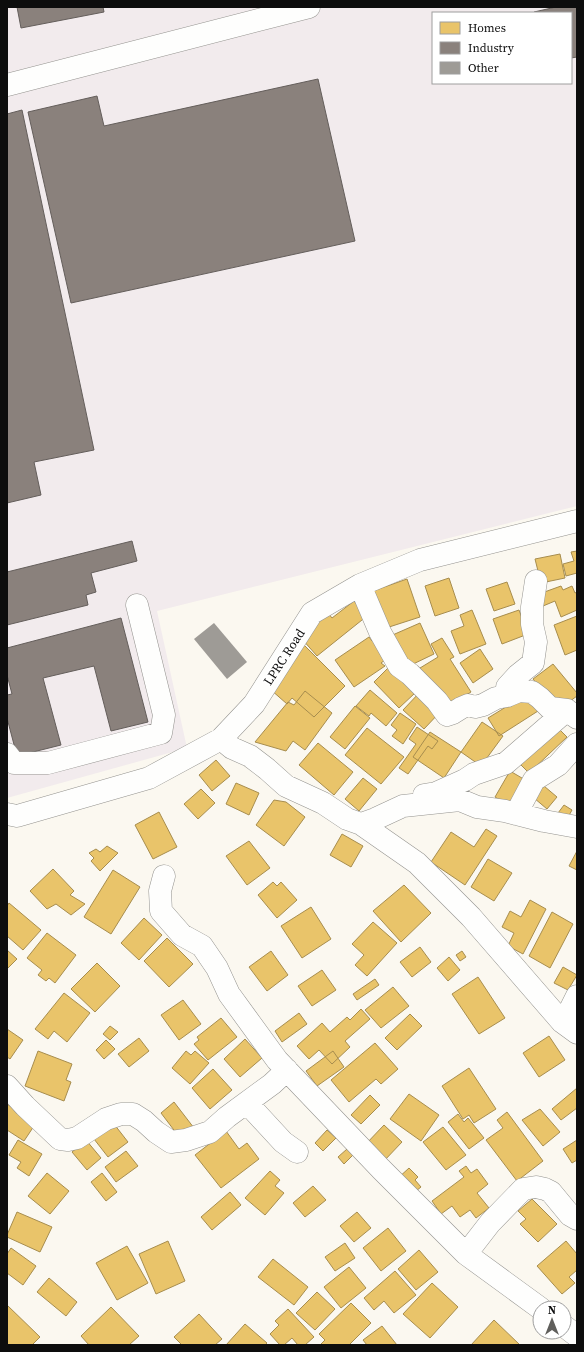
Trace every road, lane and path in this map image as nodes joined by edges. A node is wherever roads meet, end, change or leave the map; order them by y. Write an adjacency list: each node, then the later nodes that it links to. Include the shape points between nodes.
1 (309, 7): 2 (street)
2 (7, 85)
3 (577, 521): 5 (street, LPRC Road, via 420,560)
4 (536, 581): 7 (street, via 531,615 536,642 533,663 507,687)
5 (360, 585): 7 (street, via 380,632 399,666 410,674 448,715 468,705 475,707); 9 (street, LPRC Road, via 312,613 254,704)
6 (137, 605): 11 (street, via 164,715 161,733 48,763 14,764)
7 (507, 696): 8 (street, via 519,691 532,692 550,708)
8 (572, 714): 14 (street, via 506,763 474,774 436,793 392,803)
9 (221, 738): 12 (street, LPRC Road, via 149,778 17,816); 14 (street, via 232,748 250,756 286,786 323,803 347,819)
10 (577, 744): 13 (street, via 558,765 534,780)
11 (7, 754)
12 (7, 814)
13 (516, 814): 14 (street, via 477,807 460,800 403,806); 15 (street)
14 (368, 822): 18 (street, via 417,863 471,917)
15 (577, 827)
16 (164, 876): 19 (street, via 160,892 161,911 182,935 202,946 217,968 229,994)
17 (577, 996): 18 (street, via 568,1014)
18 (570, 1027)
19 (288, 1070): 21 (street); 24 (street)
20 (7, 1086): 21 (street, via 60,1139 68,1140 77,1138 106,1119 121,1114 133,1114 171,1142 186,1140 210,1132)
21 (247, 1103): 22 (street)
22 (297, 1152)
23 (577, 1219): 24 (street, via 570,1215 551,1192 536,1187 523,1189 490,1223)
24 (466, 1254): 25 (street)
25 (532, 1302)

